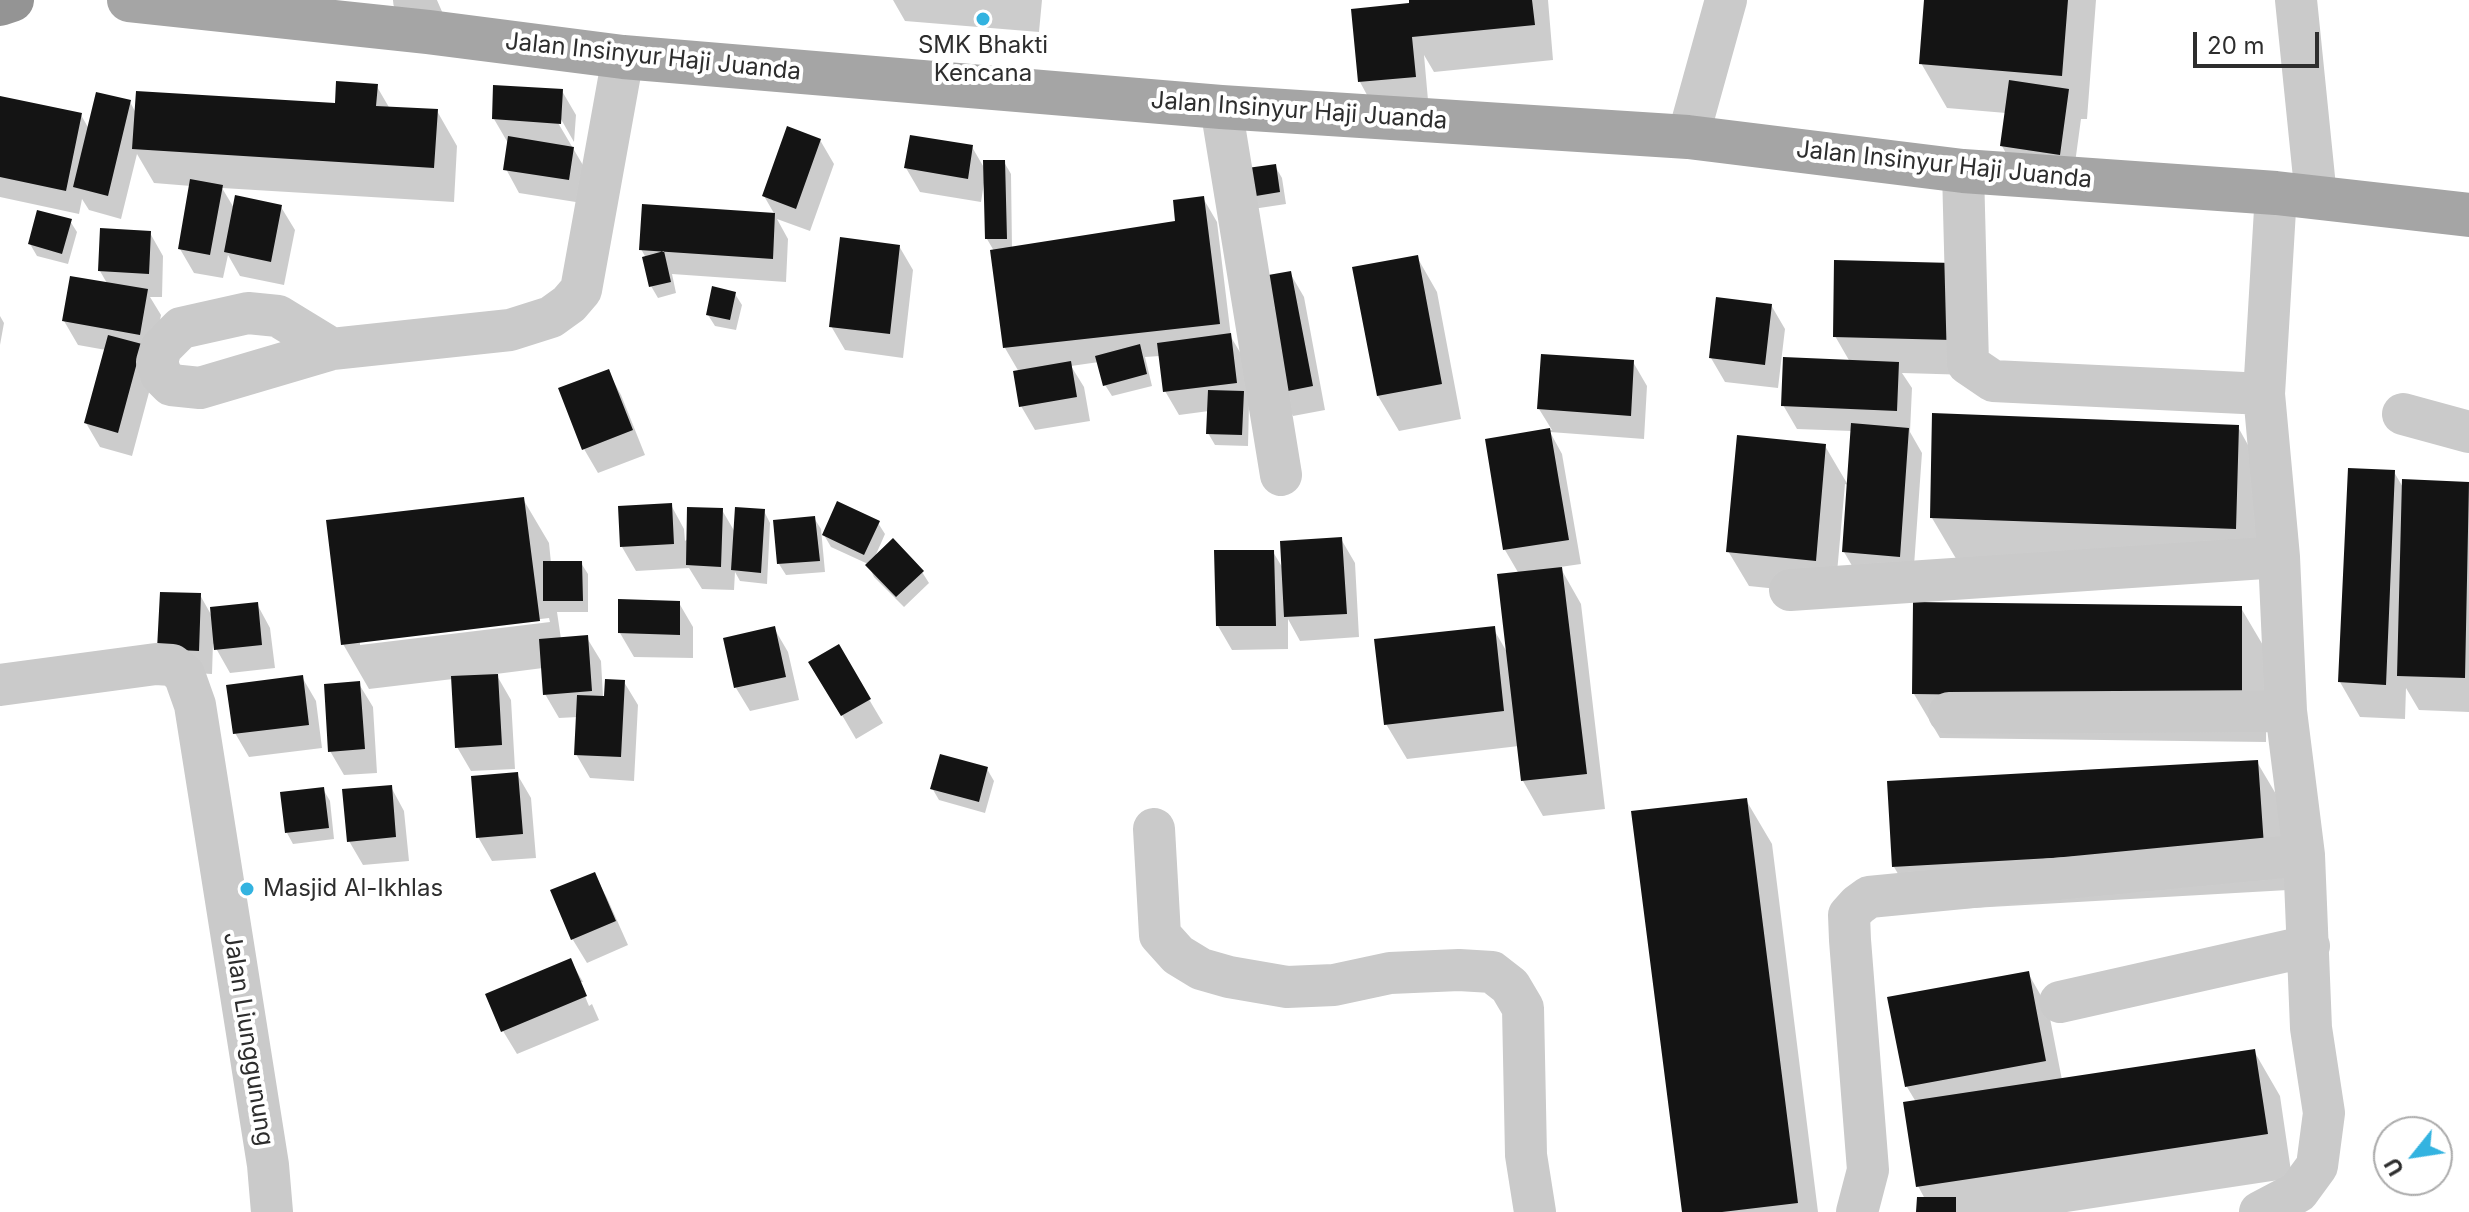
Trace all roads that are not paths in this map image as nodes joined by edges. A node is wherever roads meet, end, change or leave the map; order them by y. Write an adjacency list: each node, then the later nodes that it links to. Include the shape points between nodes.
1 (12, 0): 5 (highway)
2 (129, 0): 6 (main road, Jalan Insinyur Haji Juanda)
3 (1726, 0): 9 (street)
4 (2296, 0): 11 (street)
5 (0, 4)
6 (421, 16): 7 (main road, Jalan Insinyur Haji Juanda)
7 (623, 57): 8 (main road, Jalan Insinyur Haji Juanda); 13 (street, via 581,290 569,304 551,317 510,330)
8 (1221, 107): 9 (main road, Jalan Insinyur Haji Juanda); 17 (street)
9 (1688, 137): 10 (main road, Jalan Insinyur Haji Juanda)
10 (1963, 171): 11 (main road, Jalan Insinyur Haji Juanda); 14 (street, via 1968,364 1993,381)
11 (2296, 195): 12 (main road, Jalan Insinyur Haji Juanda); 14 (street)
12 (2469, 215)
13 (332, 349)
14 (2264, 394): 18 (street)
15 (2403, 414): 16 (street)
16 (2469, 432)
17 (1281, 475)
18 (2279, 557): 19 (street); 21 (street)
19 (1790, 590)
20 (0, 685): 27 (street, Jalan Liunggunung, via 156,664 172,665 184,674 195,705)
21 (2286, 711): 22 (street); 24 (street)
22 (1949, 713)
23 (1154, 829): 28 (street, via 1160,935 1201,969 1287,987 1459,970 1492,972 1510,986 1523,1008 1526,1155)
24 (2304, 855): 25 (street); 29 (street, via 1869,897 1858,905 1849,915 1868,1170)
25 (2309, 946): 26 (street); 30 (street, via 2311,1028 2324,1113 2317,1166 2298,1192)
26 (2060, 1002)
27 (272, 1212)
28 (1535, 1212)
29 (1857, 1212)
30 (2260, 1212)

